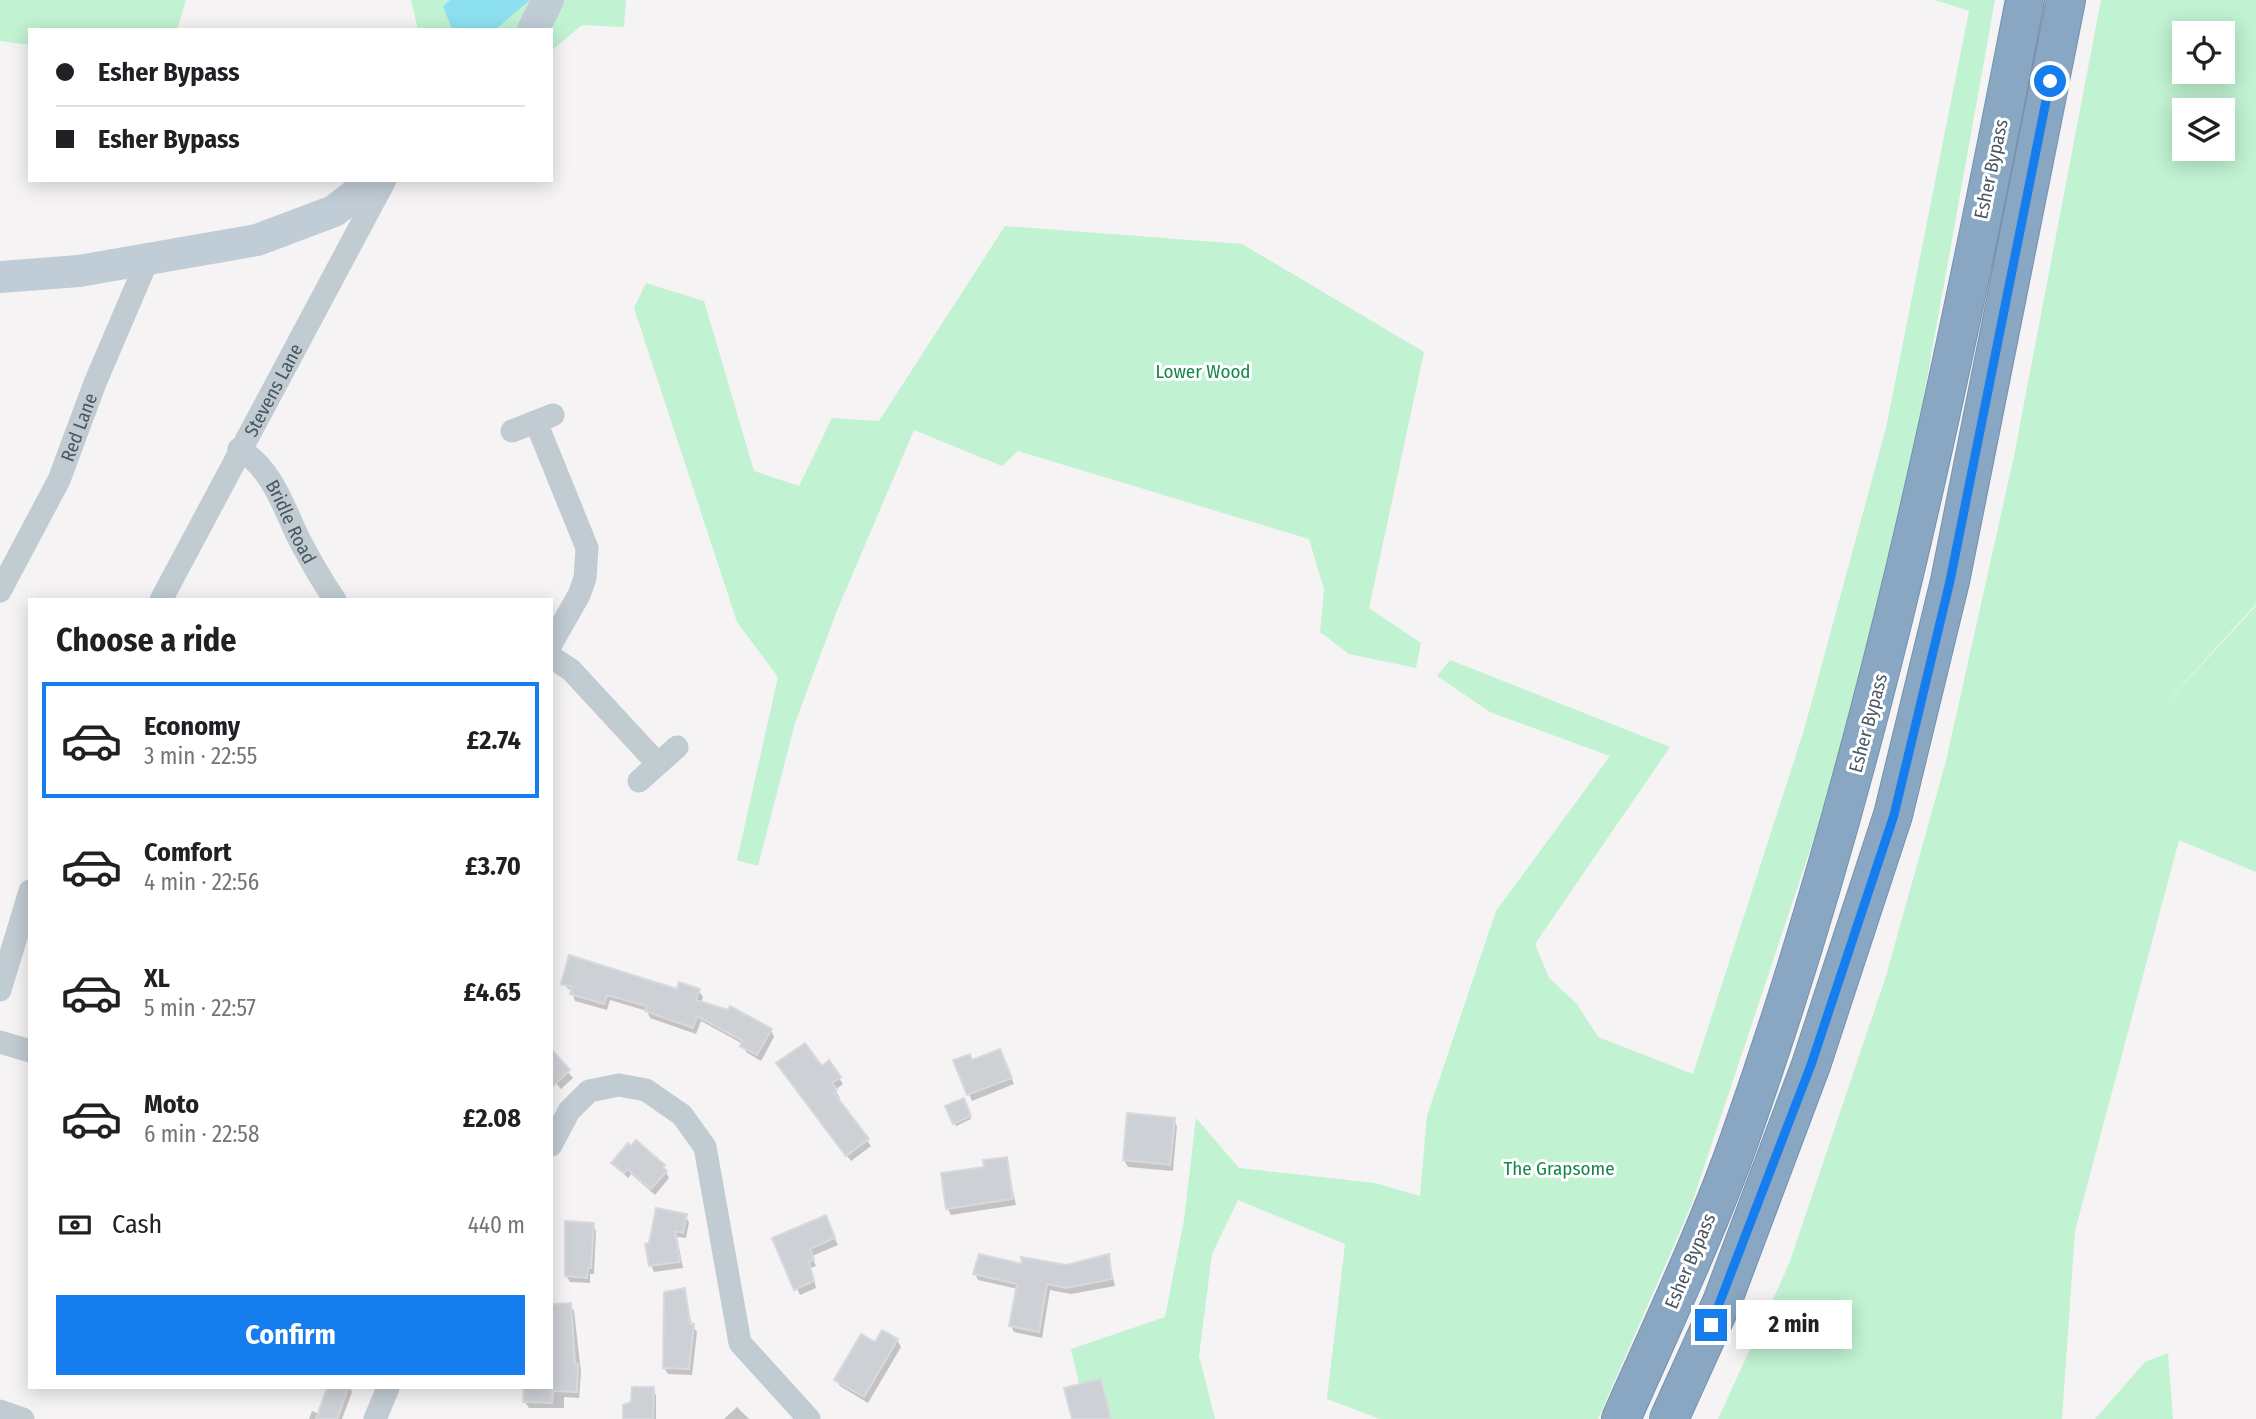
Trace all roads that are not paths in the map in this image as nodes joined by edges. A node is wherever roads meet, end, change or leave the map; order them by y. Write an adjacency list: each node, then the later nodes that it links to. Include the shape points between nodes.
1 (548, 0): 4 (street)
2 (2025, 0): 31 (highway, Esher Bypass, via 1902,593 1850,792 1740,1138)
3 (2066, 0): 32 (highway, via 1958,541 1894,815 1811,1065 1721,1302)
4 (534, 28)
5 (371, 182): 7 (street)
6 (384, 182): 8 (street, Stevens Lane)
7 (334, 211): 8 (street); 9 (street, via 257,240)
8 (356, 236): 12 (street, Stevens Lane)
9 (148, 259): 10 (street, via 79,271); 13 (street, Red Lane, via 59,480)
10 (0, 277)
11 (512, 431): 16 (street, via 544,418 587,548 579,595)
12 (239, 449): 14 (street, Stevens Lane); 15 (street, Bridle Road, via 268,475)
13 (0, 591)
14 (163, 598)
15 (334, 598)
16 (553, 641)
17 (553, 658): 19 (street, via 571,670)
18 (677, 747): 19 (street)
19 (657, 763): 20 (street)
20 (639, 781)
21 (28, 898): 22 (street)
22 (0, 990)
23 (0, 1042): 24 (street)
24 (28, 1050)
25 (553, 1141): 30 (street, via 569,1111 589,1091 619,1085 646,1090 682,1115 705,1147 740,1343)
26 (388, 1389): 29 (street)
27 (0, 1411): 28 (street)
28 (23, 1419)
29 (375, 1419)
30 (808, 1419)
31 (1621, 1419)
32 (1669, 1419)

